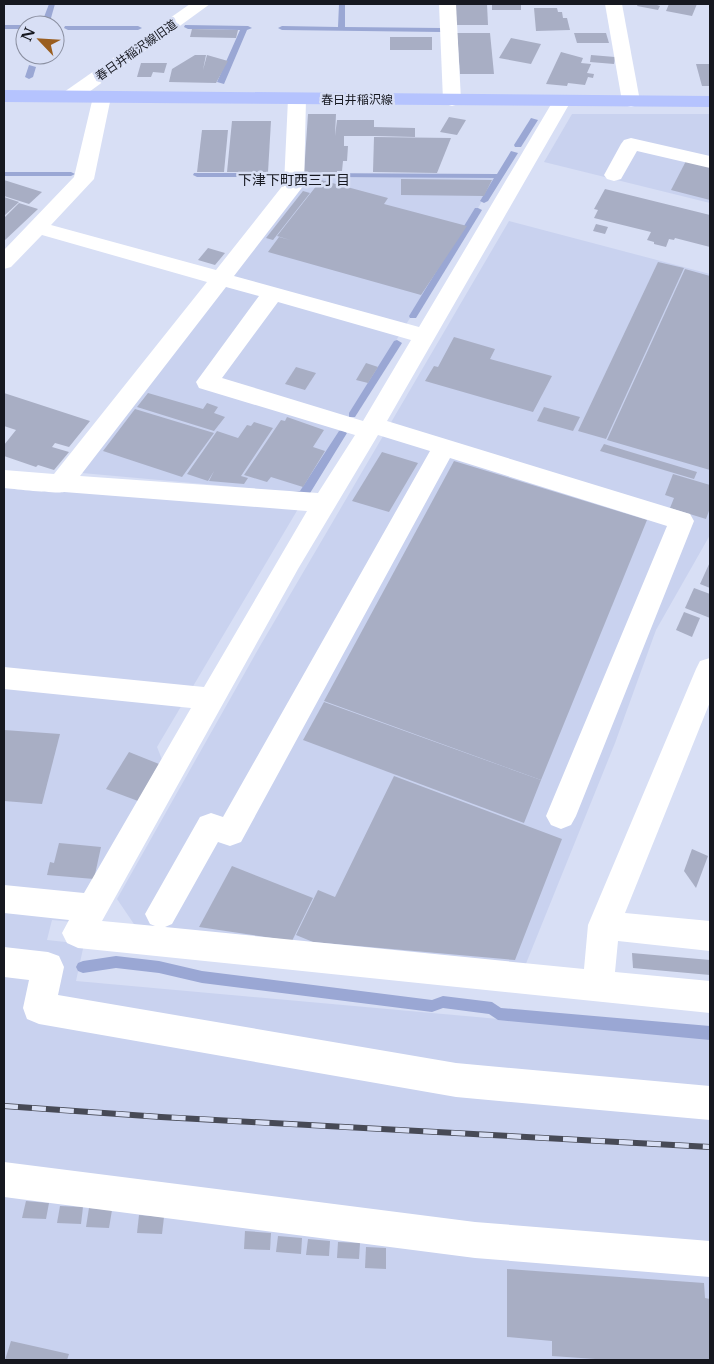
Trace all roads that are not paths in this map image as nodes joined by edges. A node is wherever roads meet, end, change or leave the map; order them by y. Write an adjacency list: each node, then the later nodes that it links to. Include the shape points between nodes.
1 (201, 4): 4 (street, 春日井稲沢線旧道)
2 (447, 4): 8 (street)
3 (613, 4): 10 (street)
4 (71, 96): 5 (main road, 春日井稲沢線); 6 (main road, 春日井稲沢線)
5 (102, 97): 7 (main road, 春日井稲沢線); 14 (street, via 84,179)
6 (5, 98)
7 (297, 98): 8 (main road, 春日井稲沢線); 16 (street, via 294,186)
8 (452, 100): 9 (main road, 春日井稲沢線)
9 (562, 101): 10 (main road, 春日井稲沢線); 18 (street)
10 (631, 101): 11 (main road, 春日井稲沢線)
11 (710, 102)
12 (710, 162): 13 (street, via 631,144)
13 (614, 175)
14 (37, 228): 15 (street); 16 (street)
15 (4, 262)
16 (221, 279): 17 (street); 22 (street)
17 (272, 294): 18 (street); 19 (street, via 208,382)
18 (425, 336): 19 (street)
19 (371, 428): 20 (street); 23 (street)
20 (444, 447): 27 (street, via 681,521); 30 (street, via 230,833 211,826)
21 (4, 480): 22 (street)
22 (59, 484): 23 (street)
23 (325, 503): 26 (street)
24 (710, 669): 31 (street)
25 (4, 678): 26 (street)
26 (211, 700): 29 (street)
27 (562, 816)
28 (4, 899): 29 (street)
29 (92, 908): 34 (street, via 78,933)
30 (161, 914)
31 (604, 925): 32 (street); 34 (street)
32 (710, 936)
33 (4, 962): 36 (street, via 48,967 39,1008 456,1080)
34 (598, 986): 35 (street)
35 (710, 997)
36 (710, 1103)
37 (4, 1179): 38 (street, via 475,1240)
38 (710, 1259)

